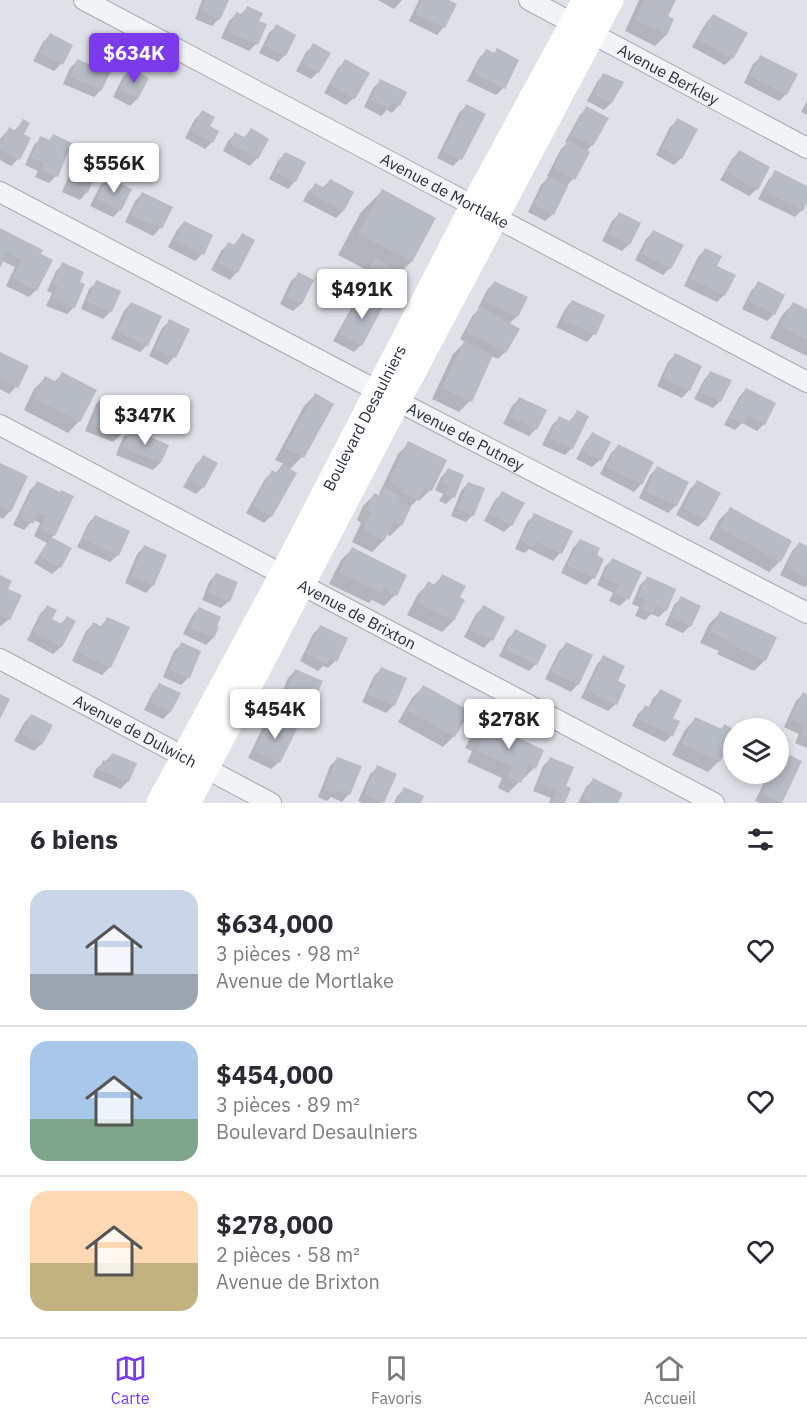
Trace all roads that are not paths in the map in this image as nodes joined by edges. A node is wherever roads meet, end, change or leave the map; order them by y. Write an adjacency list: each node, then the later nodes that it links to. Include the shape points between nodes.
1 (84, 0): 8 (street, Avenue de Mortlake)
2 (529, 0): 5 (street, Avenue Berkley)
3 (586, 0): 5 (street, Boulevard Desaulniers)
4 (610, 0): 5 (street, Boulevard Desaulniers)
5 (582, 29): 6 (street, Avenue Berkley); 8 (street, Boulevard Desaulniers)
6 (807, 148)
7 (0, 192): 10 (street, Avenue de Putney)
8 (484, 212): 9 (street, Avenue de Mortlake); 10 (street, Boulevard Desaulniers)
9 (807, 382)
10 (388, 396): 12 (street, Boulevard Desaulniers); 13 (street, Avenue de Putney)
11 (0, 425): 12 (street, Avenue de Brixton)
12 (292, 580): 15 (street, Boulevard Desaulniers); 19 (street, Avenue de Brixton)
13 (807, 613)
14 (0, 659): 15 (street, Avenue de Dulwich)
15 (195, 763): 16 (street, Boulevard Desaulniers); 17 (street, Boulevard Desaulniers); 18 (street, Avenue de Dulwich)
16 (160, 803)
17 (187, 803)
18 (271, 803)
19 (714, 803)

